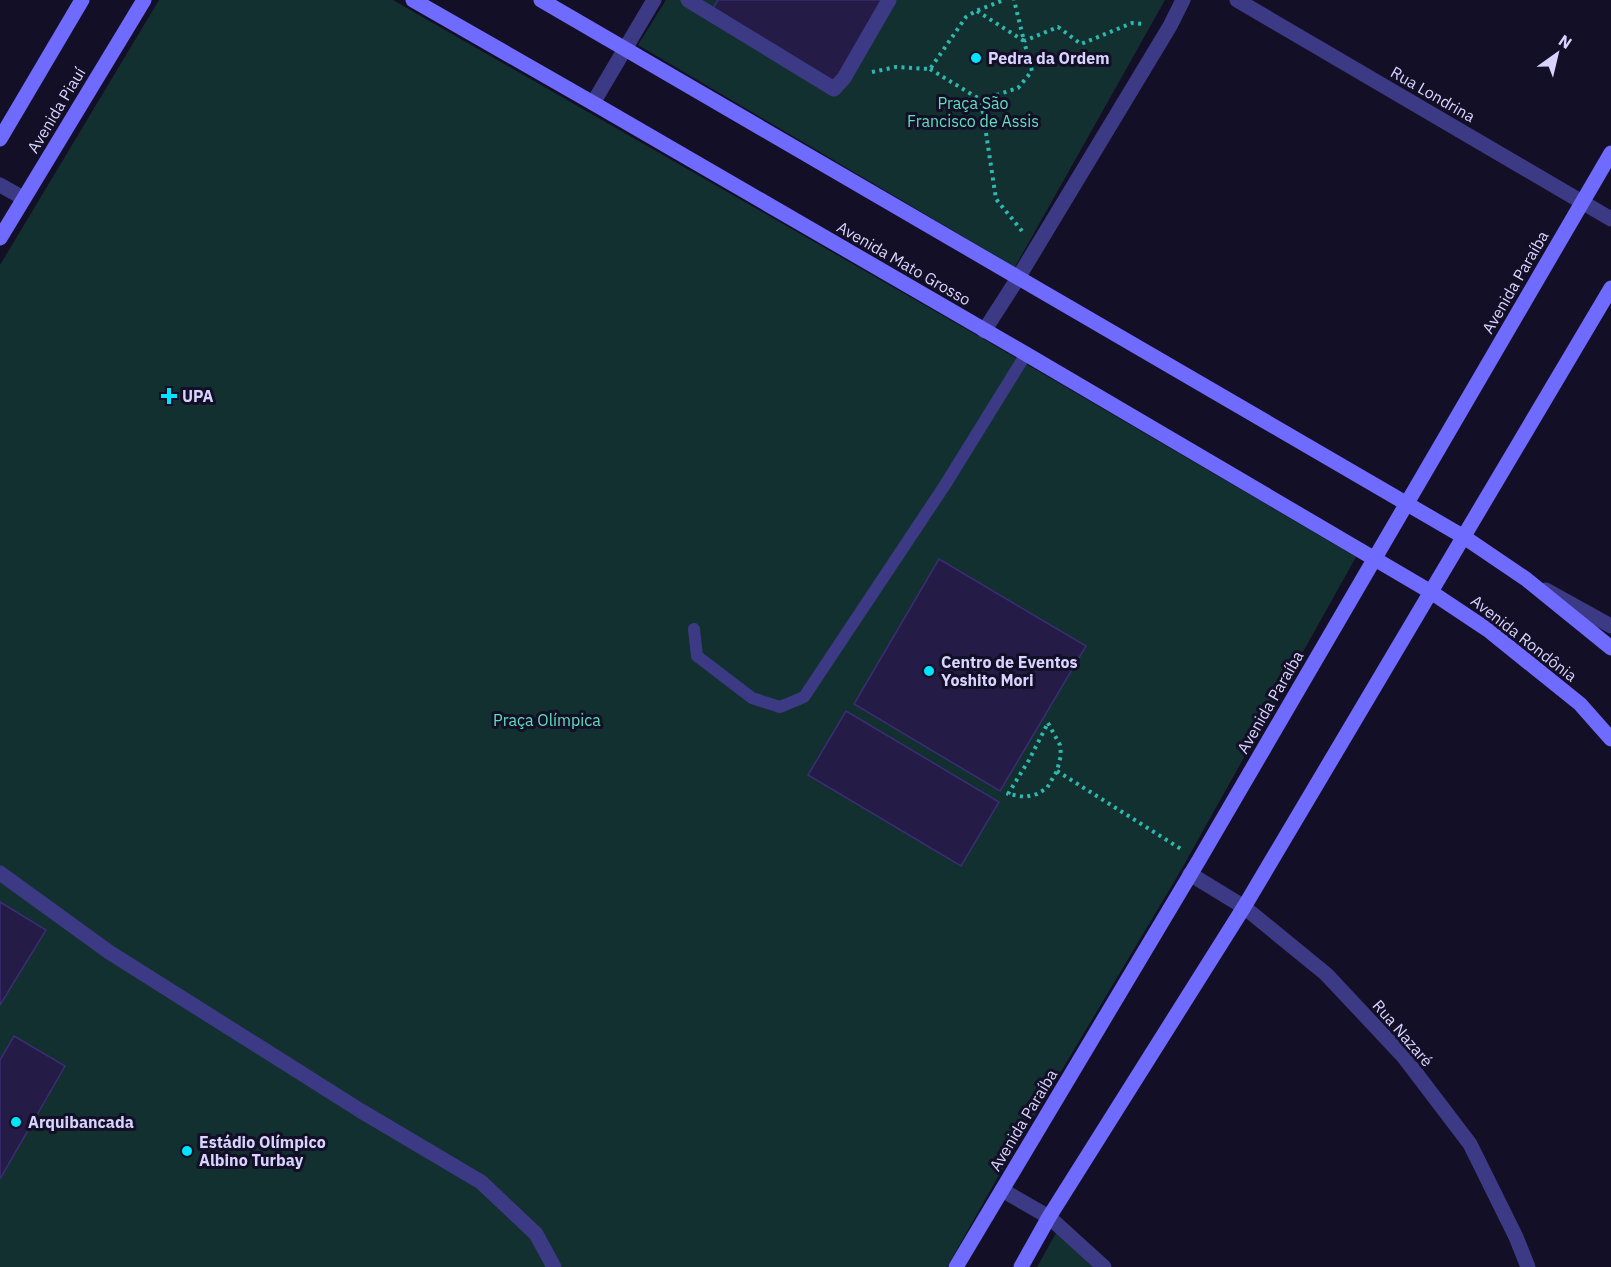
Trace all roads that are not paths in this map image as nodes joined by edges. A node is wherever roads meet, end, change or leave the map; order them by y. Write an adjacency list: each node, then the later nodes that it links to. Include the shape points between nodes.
1 (82, 0): 12 (main road, Avenida Piauí)
2 (144, 0): 15 (main road, Avenida Piauí)
3 (413, 0): 11 (main road, Avenida Mato Grosso)
4 (541, 0): 10 (main road)
5 (654, 0): 10 (street)
6 (688, 0): 7 (street, via 834,88 844,78)
7 (889, 0)
8 (1183, 0): 19 (street)
9 (1237, 0): 16 (street, Rua Londrina)
10 (625, 49): 11 (street); 19 (main road)
11 (593, 103): 21 (main road, Avenida Mato Grosso)
12 (0, 139)
13 (1611, 153): 16 (main road, Avenida Paraíba)
14 (0, 185): 15 (street)
15 (23, 198): 18 (main road, Avenida Piauí)
16 (1582, 203): 17 (street, Rua Londrina); 23 (main road, Avenida Paraíba)
17 (1611, 219)
18 (0, 238)
19 (1018, 278): 21 (street); 23 (main road)
20 (1611, 288): 24 (main road)
21 (984, 331): 22 (main road, Avenida Mato Grosso)
22 (1026, 354): 25 (main road, Avenida Mato Grosso); 29 (lane, via 804,697 780,707 752,698 697,656)
23 (1406, 504): 24 (main road); 25 (main road, Avenida Paraíba)
24 (1464, 537): 26 (main road); 27 (main road)
25 (1375, 559): 27 (main road, Avenida Rondônia); 33 (main road, Avenida Paraíba)
26 (1526, 579): 28 (street); 30 (main road)
27 (1431, 592): 31 (main road, Avenida Rondônia, via 1488,630 1580,704); 34 (main road)
28 (1611, 626)
29 (694, 629)
30 (1611, 648)
31 (1611, 739)
32 (0, 873): 37 (street, via 109,952 481,1182 536,1234)
33 (1190, 874): 34 (street, Rua Nazaré); 35 (main road, Avenida Paraíba)
34 (1244, 907): 36 (main road); 41 (street, Rua Nazaré, via 1326,974 1403,1056 1470,1144)
35 (1002, 1190): 36 (street); 38 (main road, Avenida Paraíba)
36 (1049, 1217): 39 (main road); 40 (street)
37 (554, 1267)
38 (956, 1267)
39 (1021, 1267)
40 (1104, 1267)
41 (1528, 1267)

